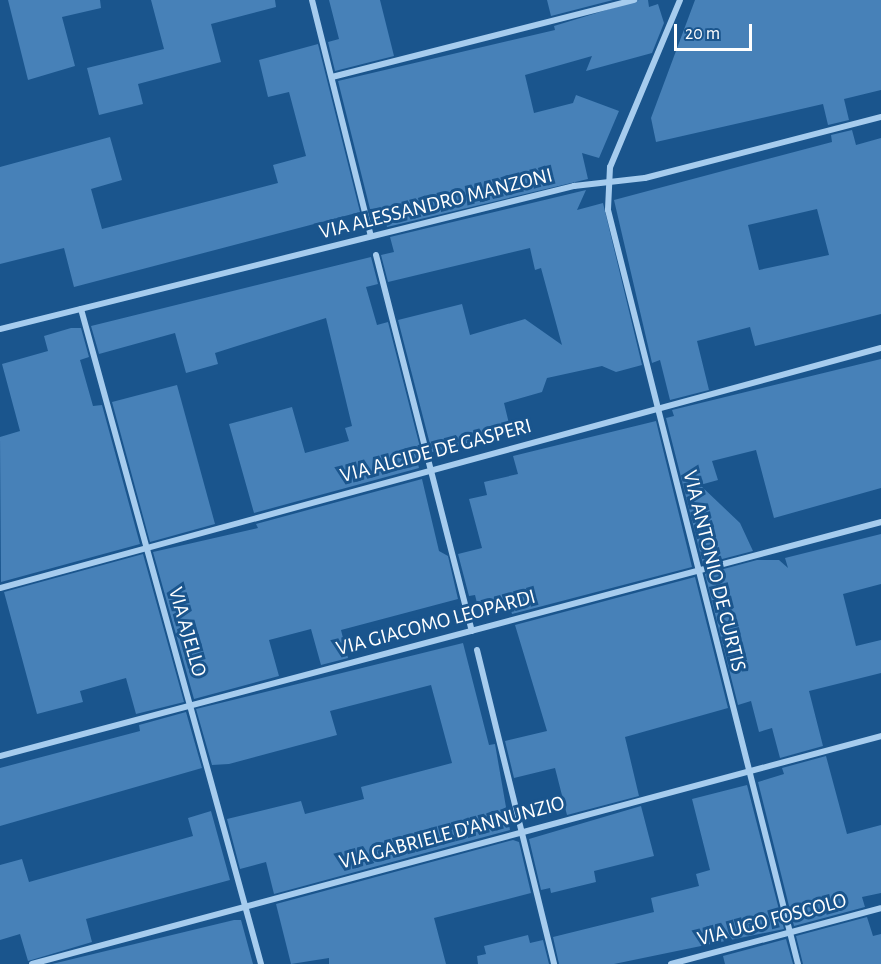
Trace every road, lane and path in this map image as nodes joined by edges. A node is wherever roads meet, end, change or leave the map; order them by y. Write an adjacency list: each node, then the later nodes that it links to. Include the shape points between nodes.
1 (312, 0): 4 (street)
2 (634, 0): 4 (street)
3 (680, 0): 6 (street)
4 (332, 77): 7 (street)
5 (881, 117): 6 (street, VIA ALESSANDRO MANZONI)
6 (605, 184): 7 (street, VIA ALESSANDRO MANZONI); 12 (street, VIA ANTONIO DE CURTIS)
7 (371, 236): 9 (street, VIA ALESSANDRO MANZONI)
8 (376, 255): 13 (street)
9 (81, 309): 10 (street, VIA ALESSANDRO MANZONI); 15 (street, VIA AJELLO)
10 (0, 330)
11 (881, 348): 12 (street, VIA ALCIDE DE GASPERI)
12 (656, 408): 13 (street, VIA ALCIDE DE GASPERI); 16 (street, VIA ANTONIO DE CURTIS)
13 (431, 469): 15 (street, VIA ALCIDE DE GASPERI); 18 (street)
14 (881, 522): 16 (street, VIA GIACOMO LEOPARDI)
15 (145, 548): 17 (street, VIA ALCIDE DE GASPERI); 20 (street, VIA AJELLO)
16 (698, 571): 18 (street, VIA GIACOMO LEOPARDI); 23 (street, VIA ANTONIO DE CURTIS)
17 (0, 588)
18 (472, 631): 20 (street, VIA GIACOMO LEOPARDI)
19 (477, 650): 24 (street)
20 (191, 706): 22 (street, VIA GIACOMO LEOPARDI); 25 (street, VIA AJELLO)
21 (881, 736): 23 (street, VIA GABRIELE D'ANNUNZIO)
22 (0, 756)
23 (747, 772): 24 (street, VIA GABRIELE D'ANNUNZIO); 27 (street, VIA ANTONIO DE CURTIS)
24 (521, 832): 25 (street, VIA GABRIELE D'ANNUNZIO); 30 (street)
25 (246, 905): 28 (street, VIA GABRIELE D'ANNUNZIO); 29 (street, VIA AJELLO)
26 (881, 908): 27 (street, VIA UGO FOSCOLO)
27 (790, 933): 31 (street, VIA UGO FOSCOLO); 32 (street, VIA ANTONIO DE CURTIS)
28 (32, 964)
29 (261, 964)
30 (554, 964)
31 (671, 964)
32 (798, 964)

